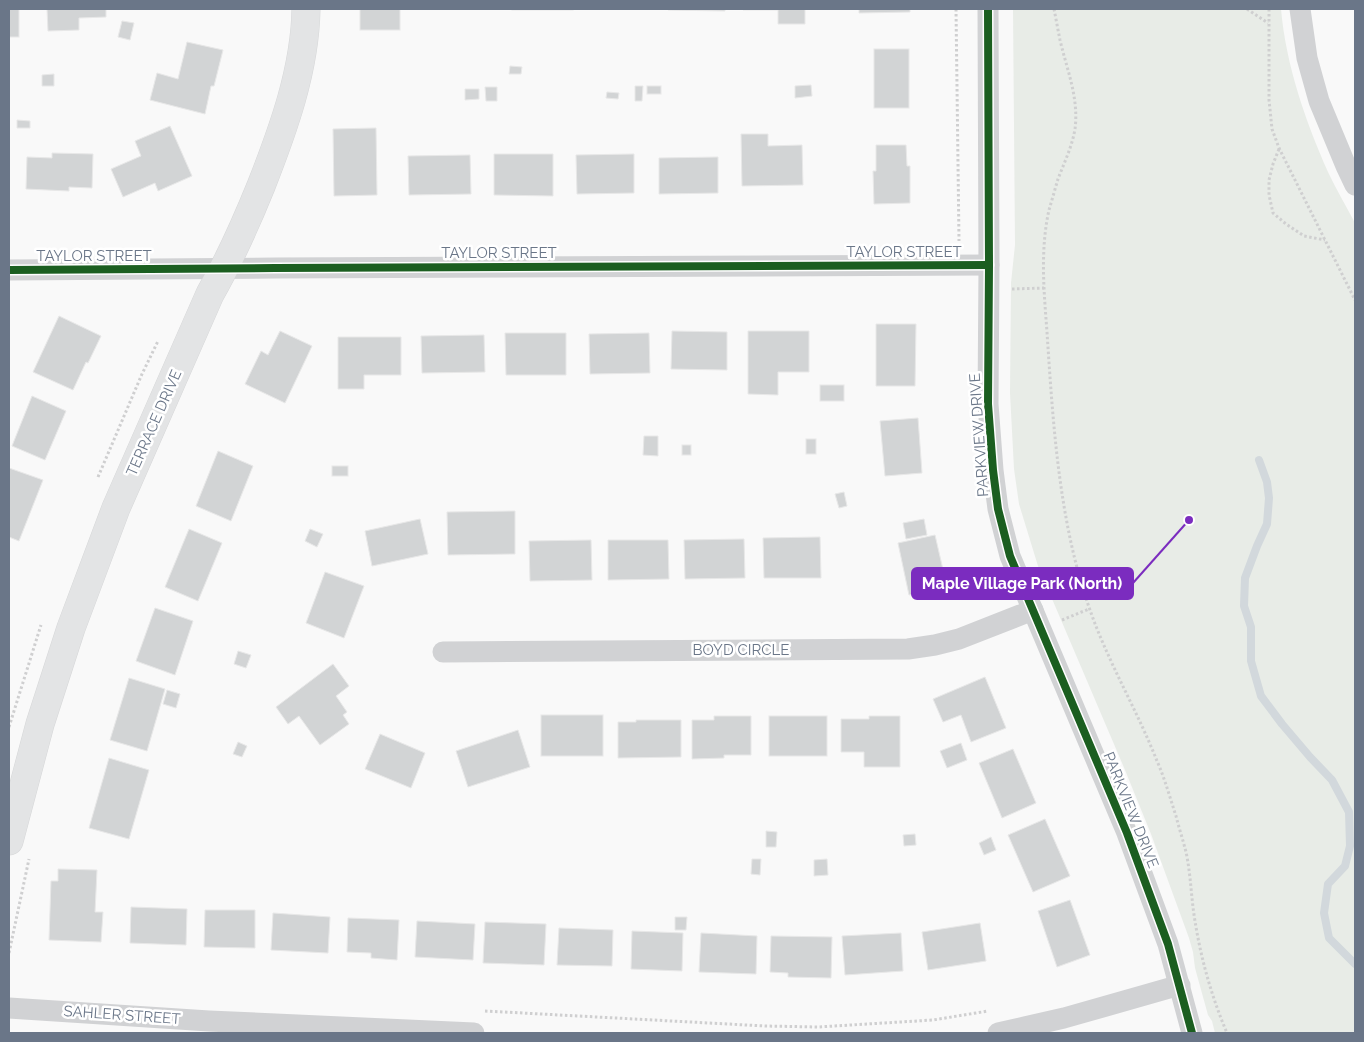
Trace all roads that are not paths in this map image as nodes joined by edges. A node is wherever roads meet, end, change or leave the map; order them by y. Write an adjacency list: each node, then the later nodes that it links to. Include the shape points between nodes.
1 (306, 9): 6 (street, TERRACE DRIVE, via 295,88 280,139)
2 (988, 9): 5 (street, PARKVIEW DRIVE)
3 (1300, 9): 4 (street, via 1307,58 1319,101)
4 (1355, 185)
5 (989, 266): 6 (street, TAYLOR STREET); 8 (street, PARKVIEW DRIVE, via 988,404 993,470 998,509 1010,556)
6 (225, 268): 7 (street, TAYLOR STREET); 10 (street, TERRACE DRIVE, via 210,294 116,508 71,628 40,724)
7 (9, 270)
8 (1033, 610): 9 (street, BOYD CIRCLE, via 959,639 908,649); 11 (street, PARKVIEW DRIVE, via 1127,833)
9 (443, 652)
10 (20, 847)
11 (1180, 985): 14 (street); 15 (street, PARKVIEW DRIVE)
12 (9, 1008): 13 (street, SAHLER STREET)
13 (474, 1033)
14 (998, 1033)
15 (1192, 1033)

